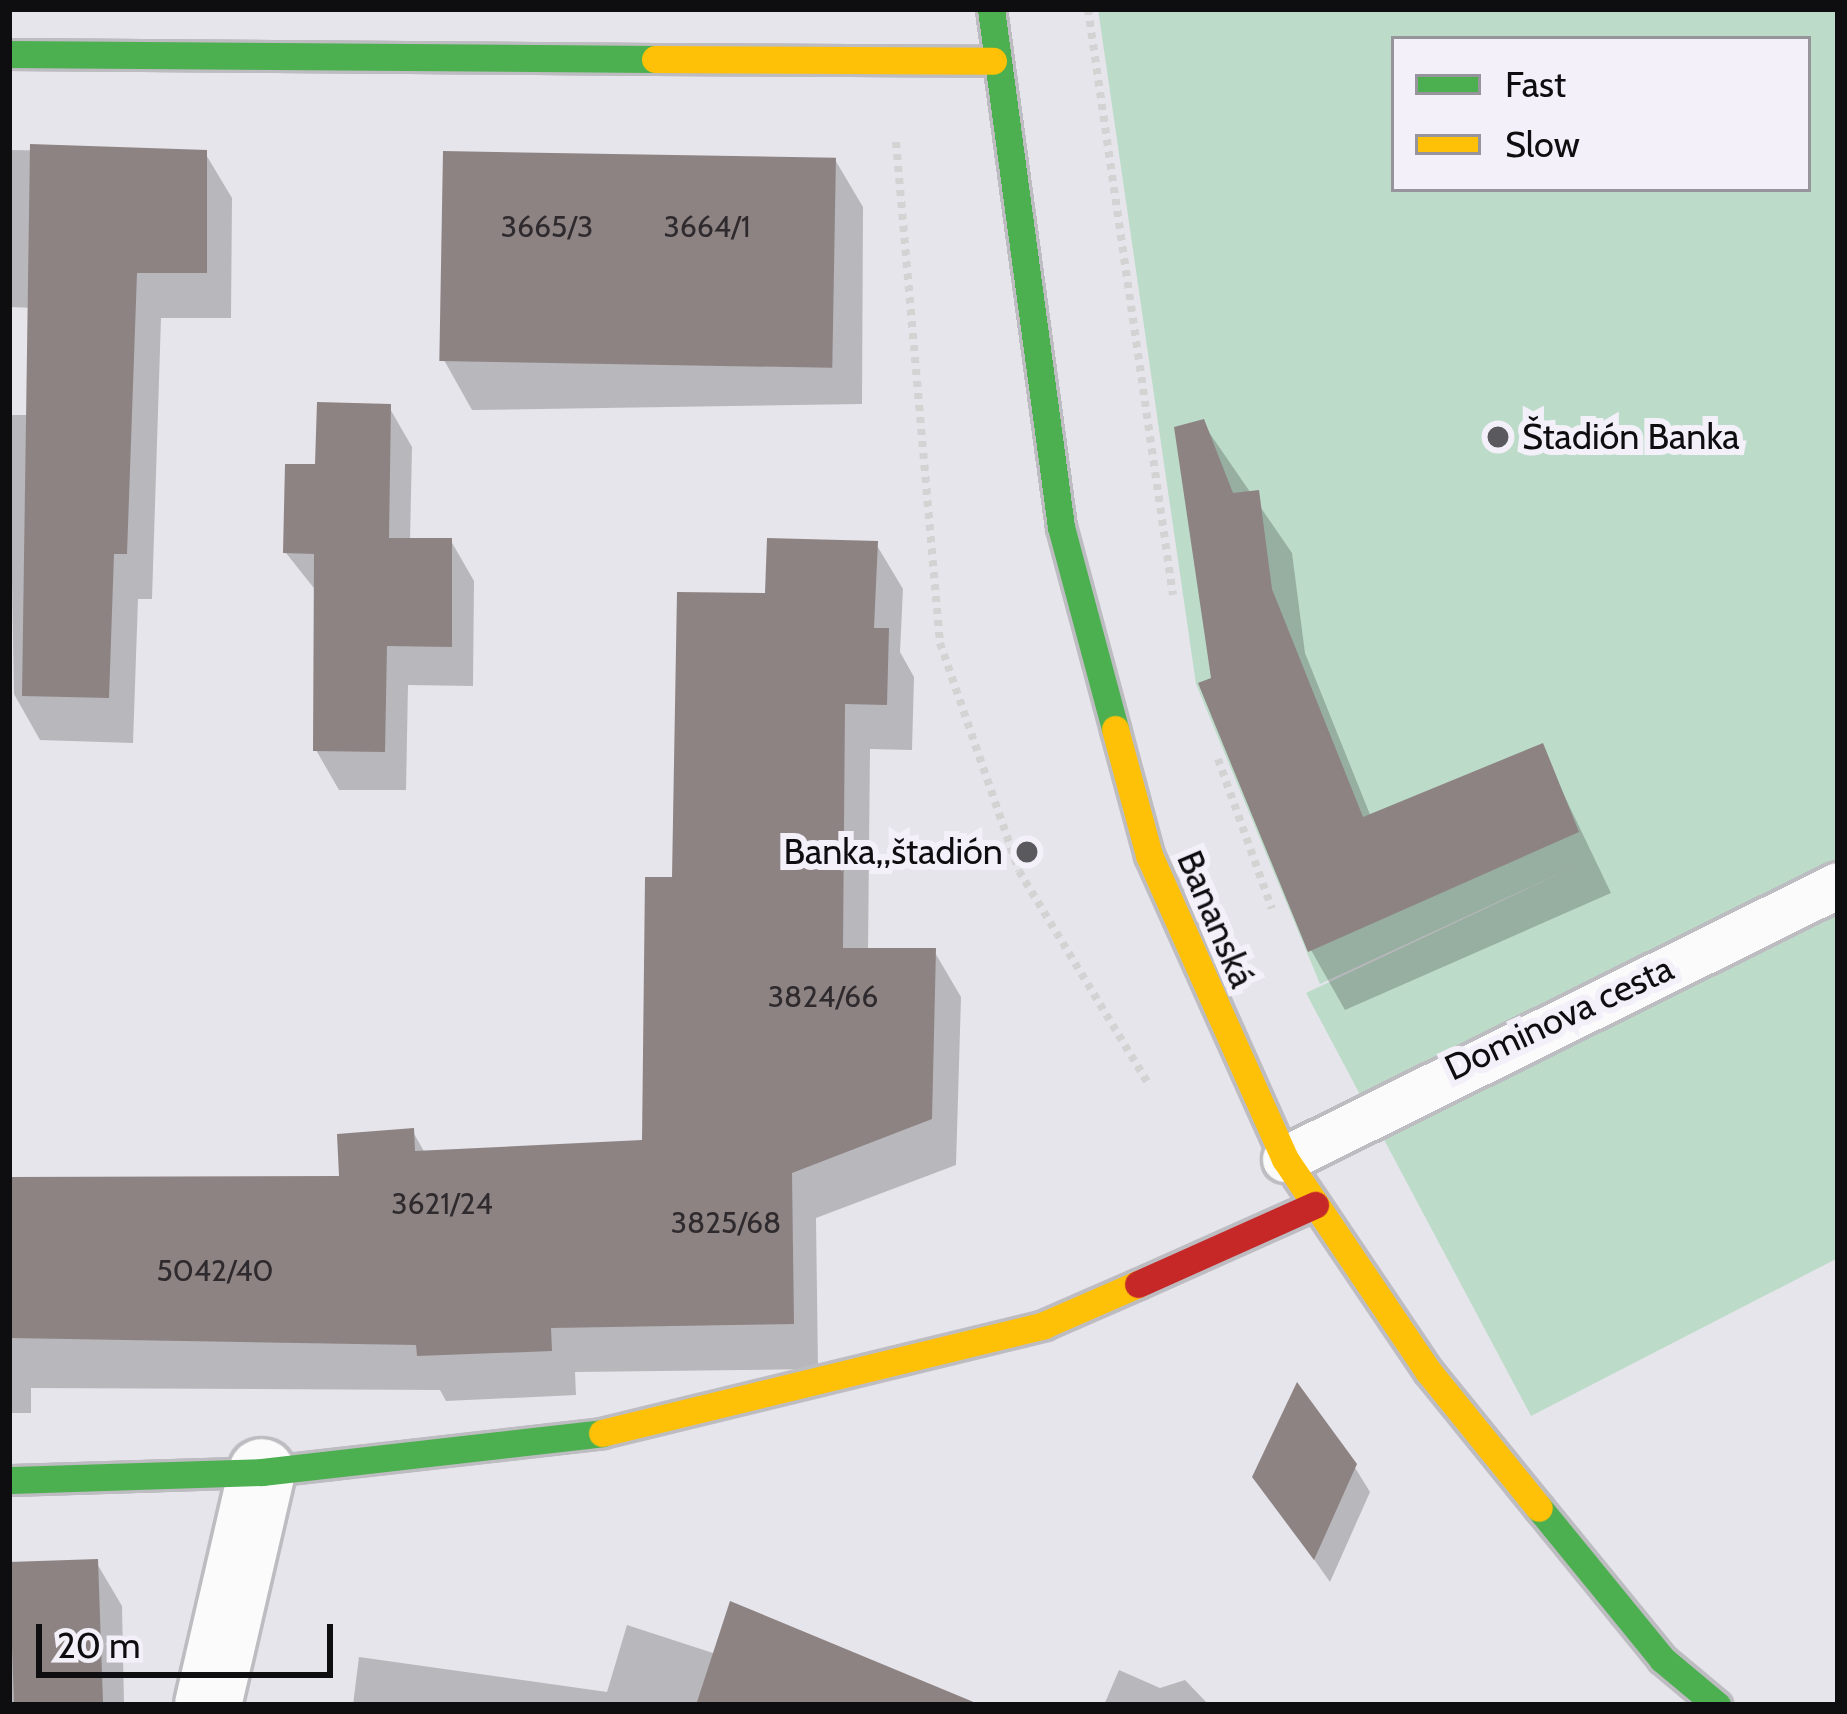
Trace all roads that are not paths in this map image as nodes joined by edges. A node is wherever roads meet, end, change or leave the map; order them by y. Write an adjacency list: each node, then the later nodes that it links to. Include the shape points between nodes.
1 (991, 9): 3 (street, Bananská)
2 (9, 54): 3 (street)
3 (993, 61): 5 (street, Bananská, via 1061,527 1102,700 1149,854)
4 (1838, 885): 5 (lane, Dominova cesta)
5 (1285, 1159): 6 (street, Bananská)
6 (1315, 1205): 7 (street, via 1191,1268 919,1362 641,1429); 10 (street, Bananská, via 1522,1496 1662,1659)
7 (262, 1472): 8 (street); 9 (street)
8 (9, 1480)
9 (208, 1705)
10 (1717, 1705)

